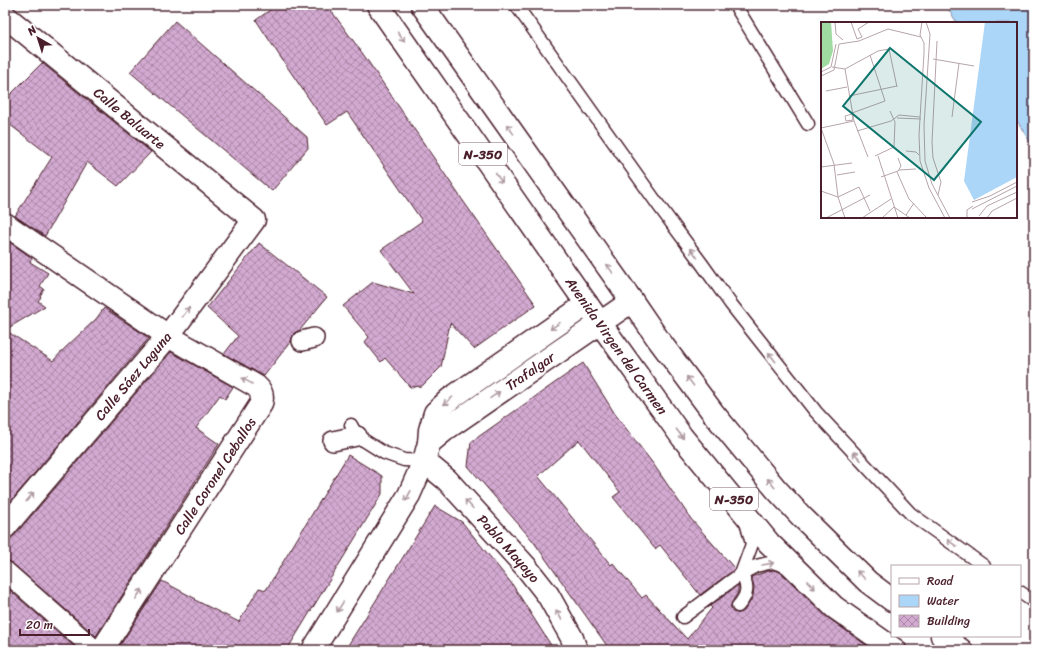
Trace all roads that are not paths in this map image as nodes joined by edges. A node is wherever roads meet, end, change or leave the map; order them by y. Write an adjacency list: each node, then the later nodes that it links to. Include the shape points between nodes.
1 (378, 5): 10 (main road, Avenida Virgen del Carmen / N-350, one-way to 10)
2 (422, 5): 9 (main road, N-350, one-way to 2)
3 (516, 5): 18 (lane, one-way to 3, via 910,514 816,412 730,303)
4 (735, 5): 6 (lane)
5 (5, 16): 7 (main road, Calle Baluarte)
6 (808, 124)
7 (258, 223): 12 (main road, Calle Sáez Laguna, one-way to 7)
8 (5, 224): 12 (main road, Calle Coronel Ceballos)
9 (632, 301): 11 (main road, Trafalgar); 23 (main road, N-350, one-way to 9, via 868,582 776,489 714,414)
10 (587, 304): 11 (main road, Avenida Virgen del Carmen / N-350); 15 (main road, Trafalgar, one-way to 15, via 450,399 435,413)
11 (600, 323): 15 (main road, Trafalgar, one-way to 11, via 446,429); 16 (main road, Avenida Virgen del Carmen / N-350, one-way to 16, via 682,436)
12 (168, 336): 17 (main road, Calle Sáez Laguna, one-way to 12); 29 (main road, Calle Coronel Ceballos, one-way to 12, via 266,399 256,386)
13 (354, 431): 14 (street); 15 (lane, via 384,453 404,460)
14 (333, 441)
15 (427, 452): 30 (main road, Trafalgar, one-way to 30, via 409,495); 31 (main road, Pablo Mayayo, one-way to 15, via 548,595 447,480)
16 (744, 513): 19 (main road, Avenida Virgen del Carmen / N-350); 21 (lane, via 752,544)
17 (5, 527)
18 (983, 565)
19 (796, 570): 21 (lane, one-way to 19, via 756,566 773,562); 32 (main road, Avenida Virgen del Carmen / N-350, one-way to 32, via 834,607)
20 (5, 571): 28 (street)
21 (741, 574): 25 (lane, via 747,587 746,594); 26 (lane)
22 (1021, 593): 24 (lane)
23 (891, 599)
24 (1034, 602)
25 (738, 606)
26 (683, 617)
27 (943, 637): 33 (main road)
28 (95, 650)
29 (102, 650)
30 (313, 650)
31 (576, 650)
32 (895, 650)
33 (961, 650)

